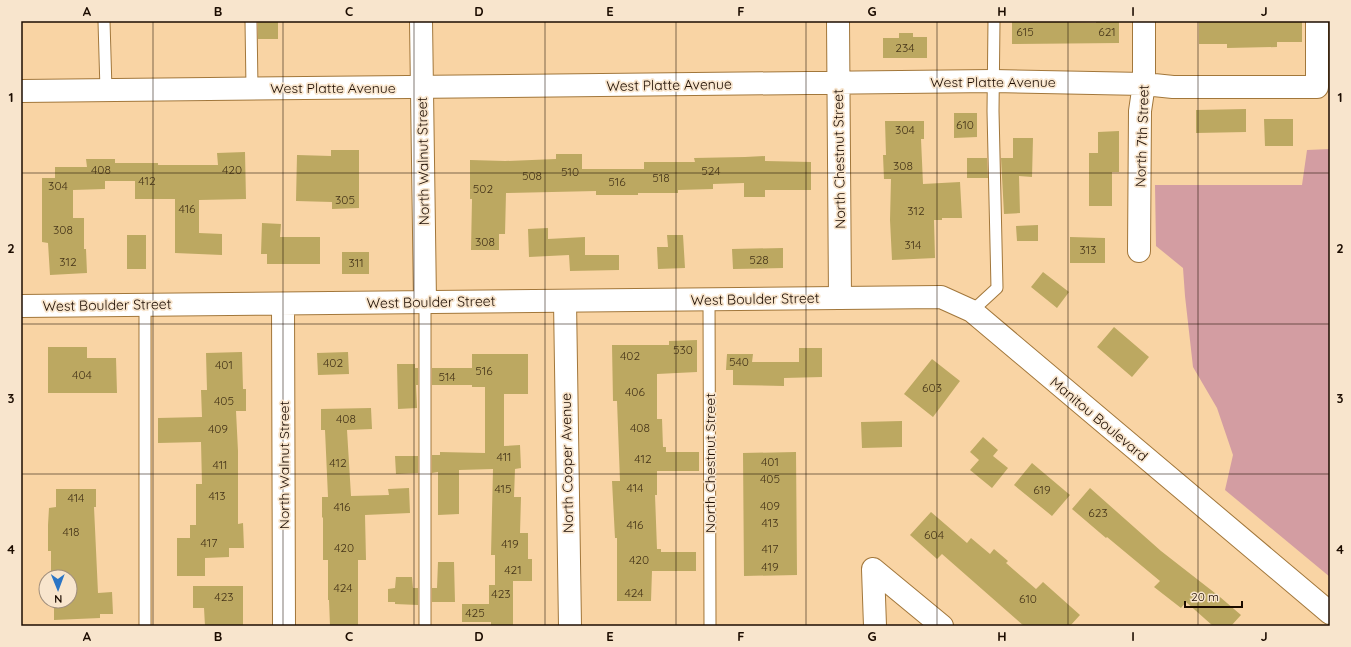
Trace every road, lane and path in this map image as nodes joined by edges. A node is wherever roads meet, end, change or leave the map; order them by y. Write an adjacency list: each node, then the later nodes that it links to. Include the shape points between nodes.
1 (104, 21): 13 (lane)
2 (251, 21): 11 (lane)
3 (421, 21): 12 (street, North Walnut Street)
4 (838, 21): 9 (street, North Chestnut Street)
5 (994, 21): 8 (lane)
6 (1144, 21): 10 (street, North 7th Street)
7 (1317, 21): 10 (street, West Platte Avenue, via 1317,87 1173,88)
8 (993, 81): 9 (street, West Platte Avenue); 10 (street, West Platte Avenue); 23 (lane, via 997,288)
9 (838, 84): 12 (street, West Platte Avenue); 16 (street, North Chestnut Street)
10 (1144, 84): 15 (street, North 7th Street, via 1140,111)
11 (252, 88): 12 (street, West Platte Avenue); 13 (street, West Platte Avenue)
12 (421, 88): 18 (street, North Walnut Street)
13 (106, 90): 14 (street, West Platte Avenue)
14 (21, 91)
15 (1138, 251)
16 (840, 298): 17 (street, West Boulder Street); 23 (street, Manitou Boulevard, via 941,297)
17 (709, 299): 19 (street, West Boulder Street); 29 (lane, North Chestnut Street)
18 (425, 301): 19 (street, West Boulder Street); 20 (street, West Boulder Street); 27 (lane)
19 (565, 301): 28 (street, North Cooper Avenue)
20 (283, 304): 21 (street, West Boulder Street); 26 (street, North Walnut Street)
21 (145, 305): 22 (street, West Boulder Street); 25 (lane)
22 (21, 306)
23 (972, 311): 24 (street, Manitou Boulevard)
24 (1330, 613)
25 (145, 626)
26 (284, 626)
27 (425, 626)
28 (570, 626)
29 (710, 626)
30 (875, 626): 31 (street, via 874,569)
31 (942, 626)

